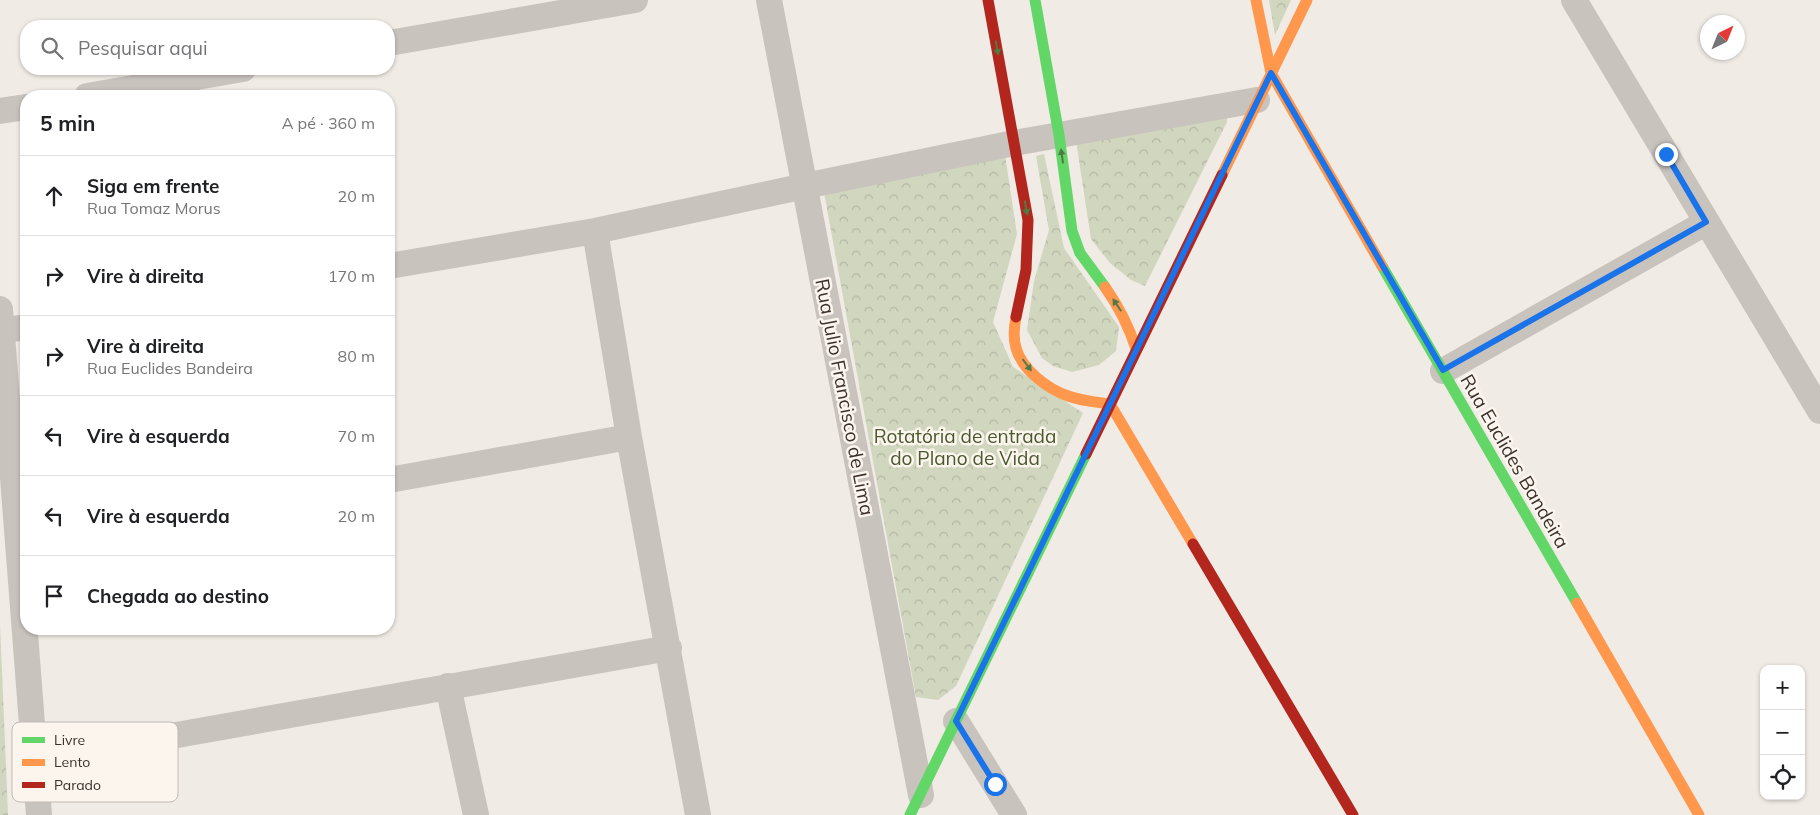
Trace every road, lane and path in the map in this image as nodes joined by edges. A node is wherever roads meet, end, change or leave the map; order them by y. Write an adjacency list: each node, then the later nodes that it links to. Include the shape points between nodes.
1 (635, 0): 8 (street)
2 (769, 0): 17 (street, Rua Julio Francisco de Lima)
3 (988, 0): 16 (street, one-way to 16)
4 (1035, 0): 15 (street)
5 (1256, 0): 9 (street, Rua Euclides Bandeira)
6 (1307, 0): 9 (street)
7 (1574, 0): 18 (street)
8 (395, 42)
9 (1271, 73): 12 (street); 23 (street, Rua Euclides Bandeira)
10 (209, 75): 11 (street)
11 (122, 90)
12 (1257, 100): 15 (street); 22 (street)
13 (20, 108): 14 (street)
14 (0, 112)
15 (1059, 135): 16 (street); 22 (street, one-way to 15, via 1119,307 1080,253 1072,230)
16 (1014, 143): 17 (street); 24 (street, one-way to 24, via 1028,220 1029,246 1015,328 1016,346 1026,364 1044,384 1060,394)
17 (805, 186): 19 (street); 36 (street, Rua Julio Francisco de Lima)
18 (1706, 222): 23 (street); 25 (street)
19 (595, 231): 20 (street); 26 (street)
20 (395, 265)
21 (7, 325): 28 (street)
22 (1136, 349): 24 (street)
23 (1443, 370): 42 (street, Rua Euclides Bandeira)
24 (1110, 404): 32 (street); 41 (street)
25 (1820, 411)
26 (629, 437): 27 (street); 30 (street)
27 (395, 479)
28 (20, 505)
29 (28, 635): 33 (street)
30 (669, 648): 31 (street); 39 (street)
31 (448, 686): 34 (street); 38 (street)
32 (956, 721): 36 (street); 40 (street)
33 (33, 722)
34 (178, 734)
35 (38, 802): 37 (street)
36 (915, 805)
37 (39, 815)
38 (476, 815)
39 (698, 815)
40 (1014, 815)
41 (1353, 815)
42 (1700, 815)

